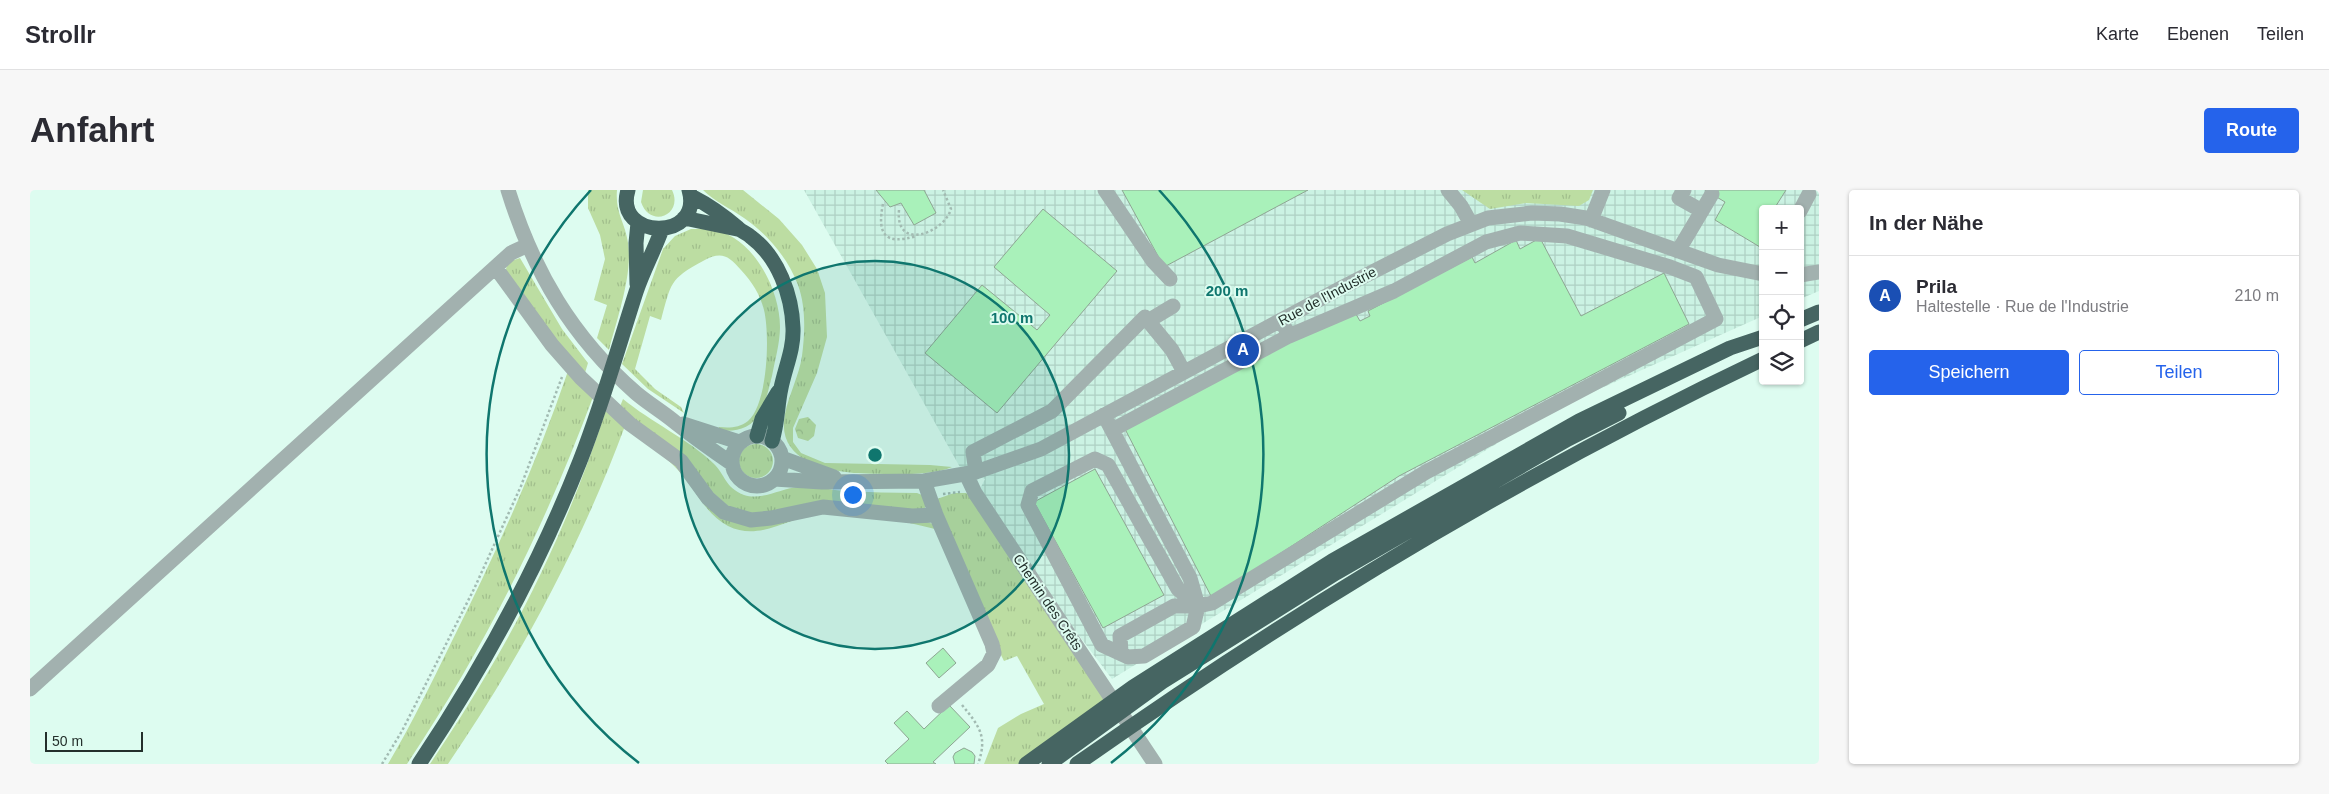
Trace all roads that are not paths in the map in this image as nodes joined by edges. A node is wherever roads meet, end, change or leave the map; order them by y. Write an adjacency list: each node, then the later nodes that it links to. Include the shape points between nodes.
1 (508, 190): 18 (street)
2 (628, 190): 14 (highway, via 627,204)
3 (1106, 190): 24 (street, via 1153,261)
4 (1448, 190): 15 (street)
5 (1603, 190): 13 (street)
6 (1684, 190): 11 (street, via 1679,198)
7 (690, 193): 12 (highway); 17 (highway, via 721,213)
8 (1712, 194): 11 (street)
9 (1809, 194): 10 (street)
10 (1803, 205)
11 (1702, 211): 19 (street)
12 (684, 218): 16 (highway, via 671,228); 17 (highway)
13 (1591, 220): 15 (street, Rue de l'Industrie, via 1532,213 1505,215); 19 (street, Rue de l'Industrie)
14 (638, 223): 16 (highway); 25 (highway)
15 (1471, 224): 29 (street, Rue de l'Industrie)
16 (662, 229): 25 (highway)
17 (739, 230): 38 (highway, via 768,254 780,273 789,300 793,329 789,362)
18 (528, 245): 20 (street, via 511,253); 40 (street, via 553,295 591,349 632,390)
19 (1678, 250): 22 (street, Rue de l'Industrie, via 1728,268)
20 (496, 268): 51 (street, via 552,345 581,378 619,414 681,461 715,506 732,516 760,519 823,507 912,516); 54 (street)
21 (1819, 272): 23 (street)
22 (1759, 273)
23 (1804, 274)
24 (1170, 279)
25 (636, 290): 57 (highway, via 593,424 517,601 481,666)
26 (1173, 306): 30 (street)
27 (1819, 312): 28 (highway)
28 (1804, 318)
29 (1281, 320): 32 (street); 37 (street, Rue de l'Industrie)
30 (1148, 321): 37 (street, via 1172,350); 47 (street, via 1145,317 1052,411 973,452)
31 (1819, 332): 35 (highway)
32 (1289, 336): 41 (street); 52 (street, via 1394,291 1486,242 1520,233 1567,236 1696,277 1716,319 1426,472 1212,604)
33 (1759, 339): 58 (highway, via 1730,348 1579,421 1332,561 1133,687)
34 (1759, 340): 59 (highway, via 1568,439 1336,573 1162,682)
35 (1802, 340)
36 (1759, 361): 60 (highway, via 1584,450 1436,533 1262,639)
37 (1184, 372): 39 (street, Rue de l'Industrie)
38 (781, 388): 42 (highway, via 762,419); 43 (highway, via 779,415)
39 (1104, 415): 41 (street); 47 (street, Rue de l'Industrie, via 1030,454)
40 (675, 421): 44 (street); 46 (street)
41 (1112, 430): 52 (street, via 1190,578)
42 (756, 436): 43 (street); 44 (street)
43 (772, 441): 45 (street)
44 (739, 442): 46 (street)
45 (782, 458): 48 (street); 49 (street)
46 (731, 463): 48 (street, via 737,477 748,485 764,485)
47 (971, 473): 50 (street); 56 (street, Chemin des Crêts, via 975,493)
48 (774, 479): 49 (street)
49 (843, 480): 50 (street, via 882,483)
50 (924, 481): 51 (street)
51 (936, 515): 55 (street, via 994,653 988,665)
52 (1198, 606): 53 (street, via 1193,626 1144,656); 53 (street, via 1174,606 1120,636); 53 (street, via 1178,589 1108,464 1095,459 1032,492 1028,505 1102,645)
53 (1121, 653)
54 (30, 689)
55 (939, 706)
56 (1153, 760)
57 (419, 764)
58 (1026, 764)
59 (1049, 764)
60 (1077, 764)

